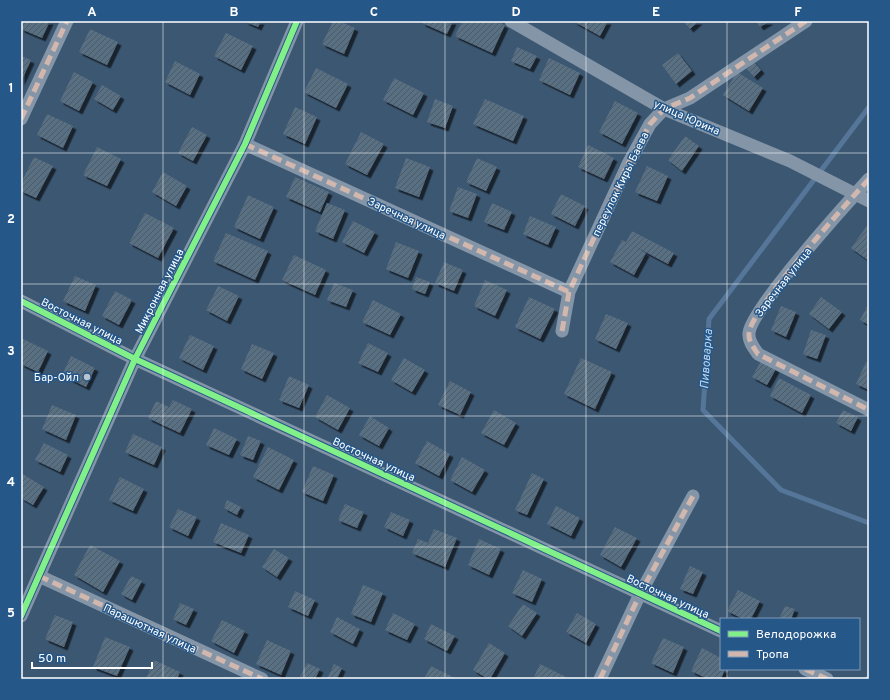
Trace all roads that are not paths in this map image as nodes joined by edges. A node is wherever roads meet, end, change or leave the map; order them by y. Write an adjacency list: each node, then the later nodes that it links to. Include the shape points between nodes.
1 (67, 21): 6 (street)
2 (297, 21): 7 (street, Микронная улица)
3 (806, 21): 5 (street, переулок Киры Баева, via 690,98)
4 (516, 22): 5 (street, улица Юрина)
5 (664, 109): 9 (street, улица Юрина, via 790,161); 11 (street, переулок Киры Баева, via 650,124 628,164)
6 (21, 119)
7 (246, 144): 11 (street, Заречная улица); 14 (street, Микронная улица)
8 (869, 179): 9 (street)
9 (851, 192): 10 (street, улица Юрина); 15 (street, Заречная улица, via 772,294 754,319 748,333 750,343 758,354)
10 (869, 200)
11 (569, 292): 13 (street, переулок Киры Баева)
12 (21, 301): 14 (street, Восточная улица)
13 (562, 331)
14 (135, 360): 17 (street, Микронная улица); 18 (street, Восточная улица)
15 (869, 410)
16 (693, 496): 18 (street)
17 (39, 576): 19 (street, Микронная улица); 22 (street, Парашютная улица)
18 (640, 594): 20 (street, Восточная улица); 23 (street)
19 (21, 616)
20 (720, 631)
21 (807, 670): 24 (street)
22 (262, 679)
23 (600, 679)
24 (827, 679)

